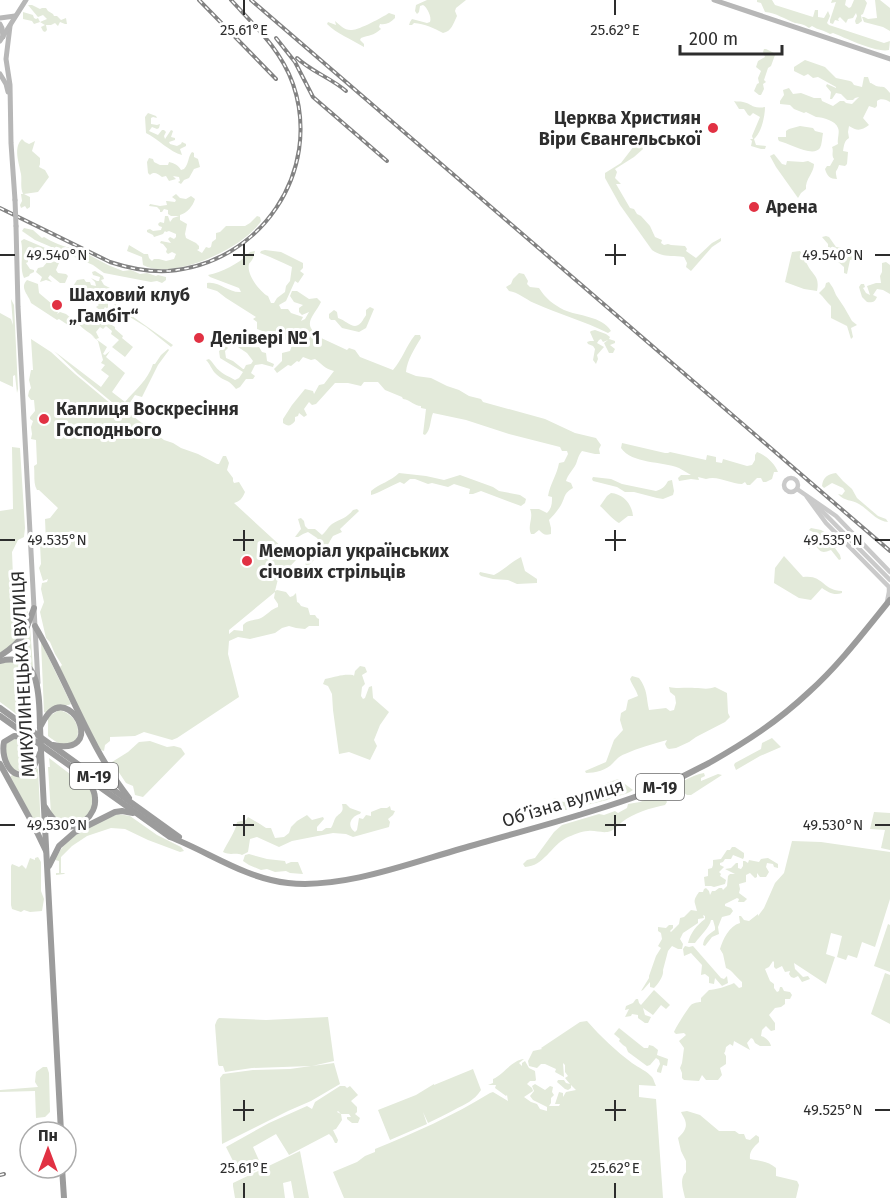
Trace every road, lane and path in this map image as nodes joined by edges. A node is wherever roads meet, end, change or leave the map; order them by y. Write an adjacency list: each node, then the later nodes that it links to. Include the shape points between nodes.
1 (26, 0): 3 (main road)
2 (714, 0): 9 (main road)
3 (15, 16): 4 (main road); 5 (main road)
4 (0, 20): 5 (main road); 6 (main road)
5 (10, 26): 6 (main road)
6 (4, 40): 8 (main road, МИКУЛИНЕЦЬКА ВУЛИЦЯ); 12 (main road)
7 (0, 51): 8 (main road)
8 (6, 59): 10 (main road); 12 (main road, МИКУЛИНЕЦЬКА ВУЛИЦЯ)
9 (890, 59)
10 (0, 67)
11 (1, 78): 13 (main road, МИКУЛИНЕЦЬКА ВУЛИЦЯ, via 7,87)
12 (10, 85): 13 (main road, МИКУЛИНЕЦЬКА ВУЛИЦЯ)
13 (10, 107): 19 (main road, МИКУЛИНЕЦЬКА ВУЛИЦЯ, bridge)
14 (797, 489): 15 (street)
15 (807, 497): 16 (street, via 836,516); 17 (street); 18 (street, via 826,523 889,587)
16 (890, 572)
17 (890, 580)
18 (889, 602): 34 (highway, Обʼїзна вулиця / М-19, via 819,683 775,721 676,781 643,794 414,863 333,882 295,884 264,879)
19 (34, 608): 20 (main road, МИКУЛИНЕЦЬКА ВУЛИЦЯ); 21 (highway, via 22,637)
20 (35, 626): 23 (main road, МИКУЛИНЕЦЬКА ВУЛИЦЯ); 32 (highway, via 102,759)
21 (0, 656)
22 (0, 661): 23 (highway, М-19, via 25,663)
23 (38, 687): 25 (highway, МИКУЛИНЕЦЬКА ВУЛИЦЯ / М-19)
24 (1, 710): 26 (highway); 27 (highway, М-19)
25 (40, 728): 27 (highway, via 54,709 65,708 76,717 81,729 76,743 64,747); 28 (highway, МИКУЛИНЕЦЬКА ВУЛИЦЯ / М-19, bridge)
26 (30, 737): 28 (highway, via 14,736 4,742 2,759 8,769 16,774 29,771); 30 (highway)
27 (51, 744): 32 (highway, М-19)
28 (41, 751): 31 (highway, МИКУЛИНЕЦЬКА ВУЛИЦЯ / М-19)
29 (0, 764): 35 (highway)
30 (86, 777): 31 (highway, via 96,799 93,813 86,820 63,825 51,817); 33 (highway)
31 (45, 806): 35 (highway, МИКУЛИНЕЦЬКА ВУЛИЦЯ / М-19)
32 (135, 806): 34 (highway, М-19)
33 (139, 815): 34 (highway, М-19, via 170,837); 36 (highway, М-19, via 119,811 75,832 59,846)
34 (187, 843)
35 (47, 855): 36 (highway, МИКУЛИНЕЦЬКА ВУЛИЦЯ / М-19)
36 (48, 870): 37 (highway, МИКУЛИНЕЦЬКА ВУЛИЦЯ / М-19)
37 (60, 1120)
38 (63, 1180): 39 (highway)
39 (64, 1198)

